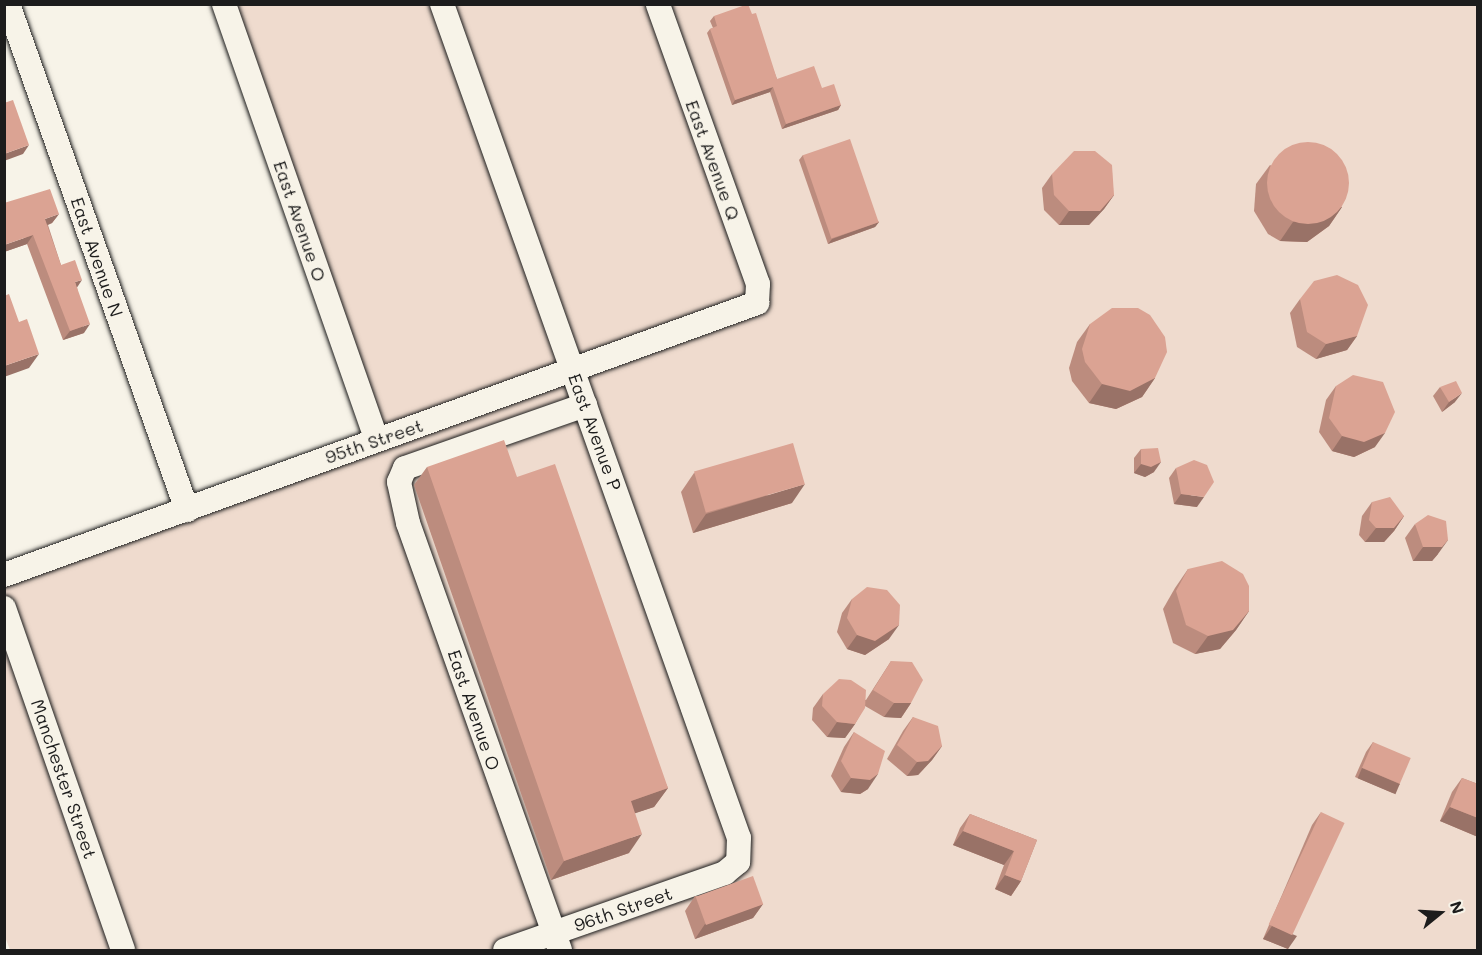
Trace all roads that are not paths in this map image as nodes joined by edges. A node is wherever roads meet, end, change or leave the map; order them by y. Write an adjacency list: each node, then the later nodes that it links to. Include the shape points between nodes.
1 (224, 4): 9 (street, East Avenue O)
2 (442, 4): 6 (street, East Avenue P)
3 (657, 4): 5 (street, East Avenue Q, via 758,284 757,303)
4 (11, 7): 11 (street, East Avenue N)
5 (746, 310): 6 (street, 95th Street)
6 (573, 372): 7 (street, East Avenue P); 8 (street, 95th Street)
7 (585, 405): 10 (street); 14 (street, East Avenue P, via 739,838)
8 (431, 421): 9 (street, 95th Street); 10 (street)
9 (376, 438): 11 (street, 95th Street)
10 (442, 455): 15 (street, East Avenue O, via 405,468 399,482 408,523)
11 (187, 510): 12 (street, 95th Street)
12 (4, 575)
13 (4, 608): 16 (street, Manchester Street)
14 (738, 862): 15 (street, 96th Street, via 725,873)
15 (557, 942): 17 (street, 96th Street)
16 (123, 951)
17 (505, 951)

